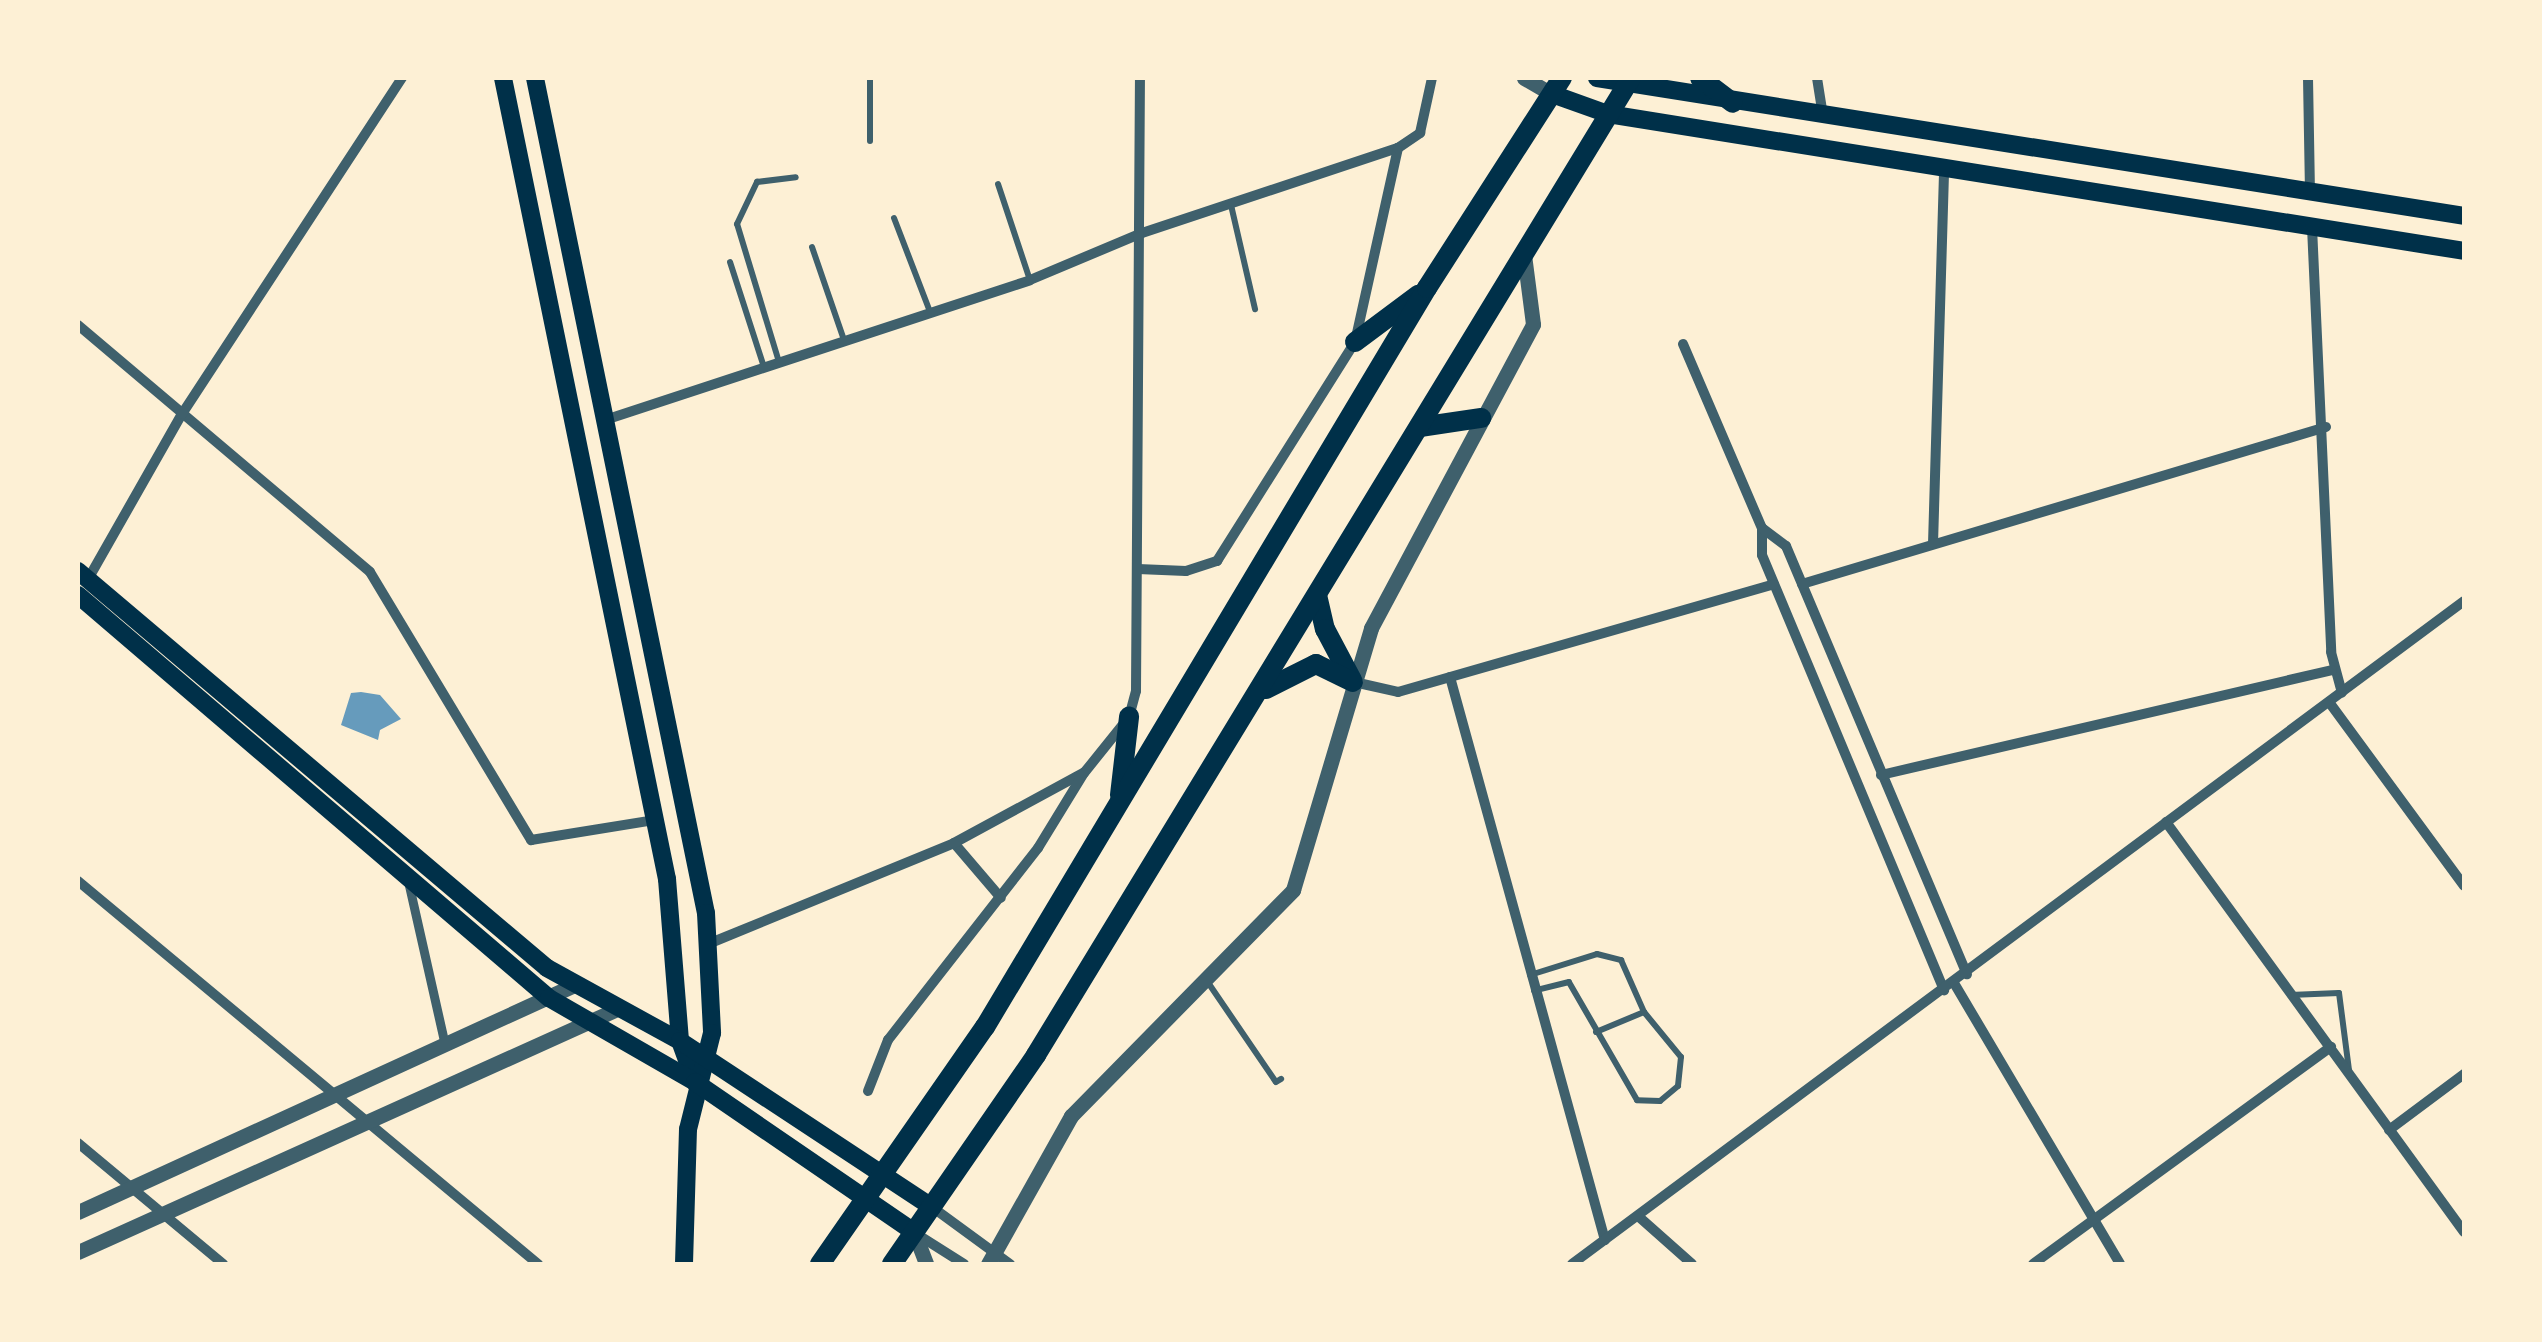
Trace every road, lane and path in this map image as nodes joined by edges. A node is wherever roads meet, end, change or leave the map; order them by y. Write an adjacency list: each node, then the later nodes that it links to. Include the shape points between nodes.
1 (402, 78): 42 (street)
2 (503, 78): 65 (main road)
3 (535, 78): 44 (main road)
4 (870, 78): 17 (lane)
5 (1140, 78): 27 (street)
6 (1432, 78): 18 (street, via 1420,134)
7 (1524, 78): 13 (street)
8 (1597, 78): 12 (main road)
9 (1700, 78): 14 (main road)
10 (1817, 78): 16 (street)
11 (2308, 78): 22 (street)
12 (1629, 81): 14 (main road); 15 (main road)
13 (1557, 86): 15 (main road); 33 (main road)
14 (1733, 103): 16 (main road)
15 (1608, 114): 19 (main road); 30 (main road)
16 (1823, 117): 22 (main road)
17 (870, 141)
18 (1398, 148): 23 (street); 38 (street)
19 (1944, 168): 26 (main road); 48 (street)
20 (796, 177): 40 (lane, via 757,182 736,224)
21 (998, 184): 32 (lane)
22 (2310, 192): 24 (main road)
23 (1231, 205): 27 (street); 34 (lane)
24 (2464, 216)
25 (894, 218): 35 (lane)
26 (2312, 227): 29 (main road); 46 (street)
27 (1142, 233): 32 (street); 49 (street)
28 (812, 246): 37 (lane)
29 (2464, 251)
30 (1524, 254): 43 (street, via 1533,324); 45 (main road)
31 (730, 262): 41 (lane)
32 (1030, 280): 35 (street)
33 (1427, 288): 38 (main road); 64 (main road)
34 (1254, 309)
35 (930, 313): 37 (street)
36 (78, 325): 42 (street)
37 (845, 342): 40 (street)
38 (1354, 342): 49 (street, via 1217,561 1186,571)
39 (1683, 344): 47 (street)
40 (780, 363): 41 (street)
41 (765, 368): 44 (street)
42 (182, 414): 52 (street); 65 (street, via 370,572 532,840)
43 (1481, 418): 45 (main road); 57 (street, via 1386,597)
44 (606, 420): 72 (main road)
45 (1420, 427): 53 (main road)
46 (2326, 427): 48 (street); 55 (street)
47 (1762, 528): 50 (street, via 1762,555); 51 (street, via 1786,546)
48 (1933, 544): 51 (street)
49 (1138, 569): 61 (street, via 1139,655)
50 (1774, 584): 56 (street); 80 (street)
51 (1802, 584): 63 (street)
52 (80, 585): 68 (main road); 79 (main road)
53 (1318, 595): 57 (main road); 58 (main road)
54 (2464, 601): 59 (street)
55 (2332, 670): 59 (street); 63 (street)
56 (1450, 677): 57 (street, via 1388,693); 75 (street)
57 (1353, 682): 58 (main road, via 1316,664); 76 (street, via 1320,815 1293,890)
58 (1260, 692): 104 (main road, via 1036,1054)
59 (2342, 692): 60 (street)
60 (2330, 702): 66 (street); 70 (street)
61 (1129, 717): 62 (street); 64 (main road)
62 (1084, 772): 67 (street); 71 (street)
63 (1880, 774): 74 (street)
64 (1119, 803): 101 (main road, via 985,1027)
65 (655, 820): 88 (main road, via 673,919)
66 (2166, 822): 74 (street); 82 (street)
67 (954, 843): 71 (street); 72 (street)
68 (407, 878): 83 (main road); 89 (street)
69 (78, 881): 97 (street)
70 (2464, 886)
71 (1001, 898): 96 (street, via 888,1040)
72 (708, 944): 91 (main road)
73 (1566, 966): 75 (lane); 77 (lane); 85 (lane, via 1611,953 1621,960)
74 (1967, 974): 78 (street)
75 (1528, 975): 81 (street)
76 (1206, 979): 94 (lane, via 1276,1082); 113 (street, via 1071,1116)
77 (1569, 982): 81 (lane); 87 (lane)
78 (1954, 983): 80 (street); 108 (street)
79 (572, 986): 83 (street); 84 (main road)
80 (1944, 990): 107 (street)
81 (1532, 991): 111 (street)
82 (2288, 995): 90 (street); 92 (lane, via 2339,993)
83 (549, 998): 86 (main road); 89 (street)
84 (615, 1010): 86 (street); 88 (main road)
85 (1644, 1012): 87 (lane); 87 (lane, via 1684,1072 1660,1101 1646,1104 1624,1088)
86 (589, 1022): 95 (main road); 98 (street)
87 (1596, 1032)
88 (680, 1041): 91 (main road); 95 (main road)
89 (444, 1045): 97 (street)
90 (2331, 1047): 92 (street); 108 (street)
91 (708, 1060): 95 (main road); 101 (main road)
92 (2349, 1073): 99 (street)
93 (2464, 1074): 99 (street)
94 (1281, 1079)
95 (696, 1082): 103 (main road); 116 (main road)
96 (868, 1091)
97 (334, 1095): 98 (street); 102 (street)
98 (366, 1121): 106 (street); 115 (street)
99 (2389, 1130): 110 (street)
100 (78, 1143): 102 (street)
101 (884, 1172): 103 (main road); 104 (main road)
102 (131, 1188): 105 (street); 106 (street)
103 (865, 1200): 109 (main road); 117 (main road)
104 (932, 1207): 109 (main road); 113 (street)
105 (78, 1212)
106 (162, 1214): 112 (street); 114 (street)
107 (1638, 1216): 111 (street); 122 (street)
108 (2094, 1219): 123 (street); 124 (street)
109 (914, 1232): 118 (main road); 119 (street); 120 (street)
110 (2464, 1232)
111 (1605, 1240): 121 (street)
112 (78, 1252)
113 (998, 1261)
114 (223, 1264)
115 (538, 1264)
116 (684, 1264)
117 (820, 1264)
118 (892, 1264)
119 (926, 1264)
120 (964, 1264)
121 (1572, 1264)
122 (1692, 1264)
123 (2033, 1264)
124 (2120, 1264)

